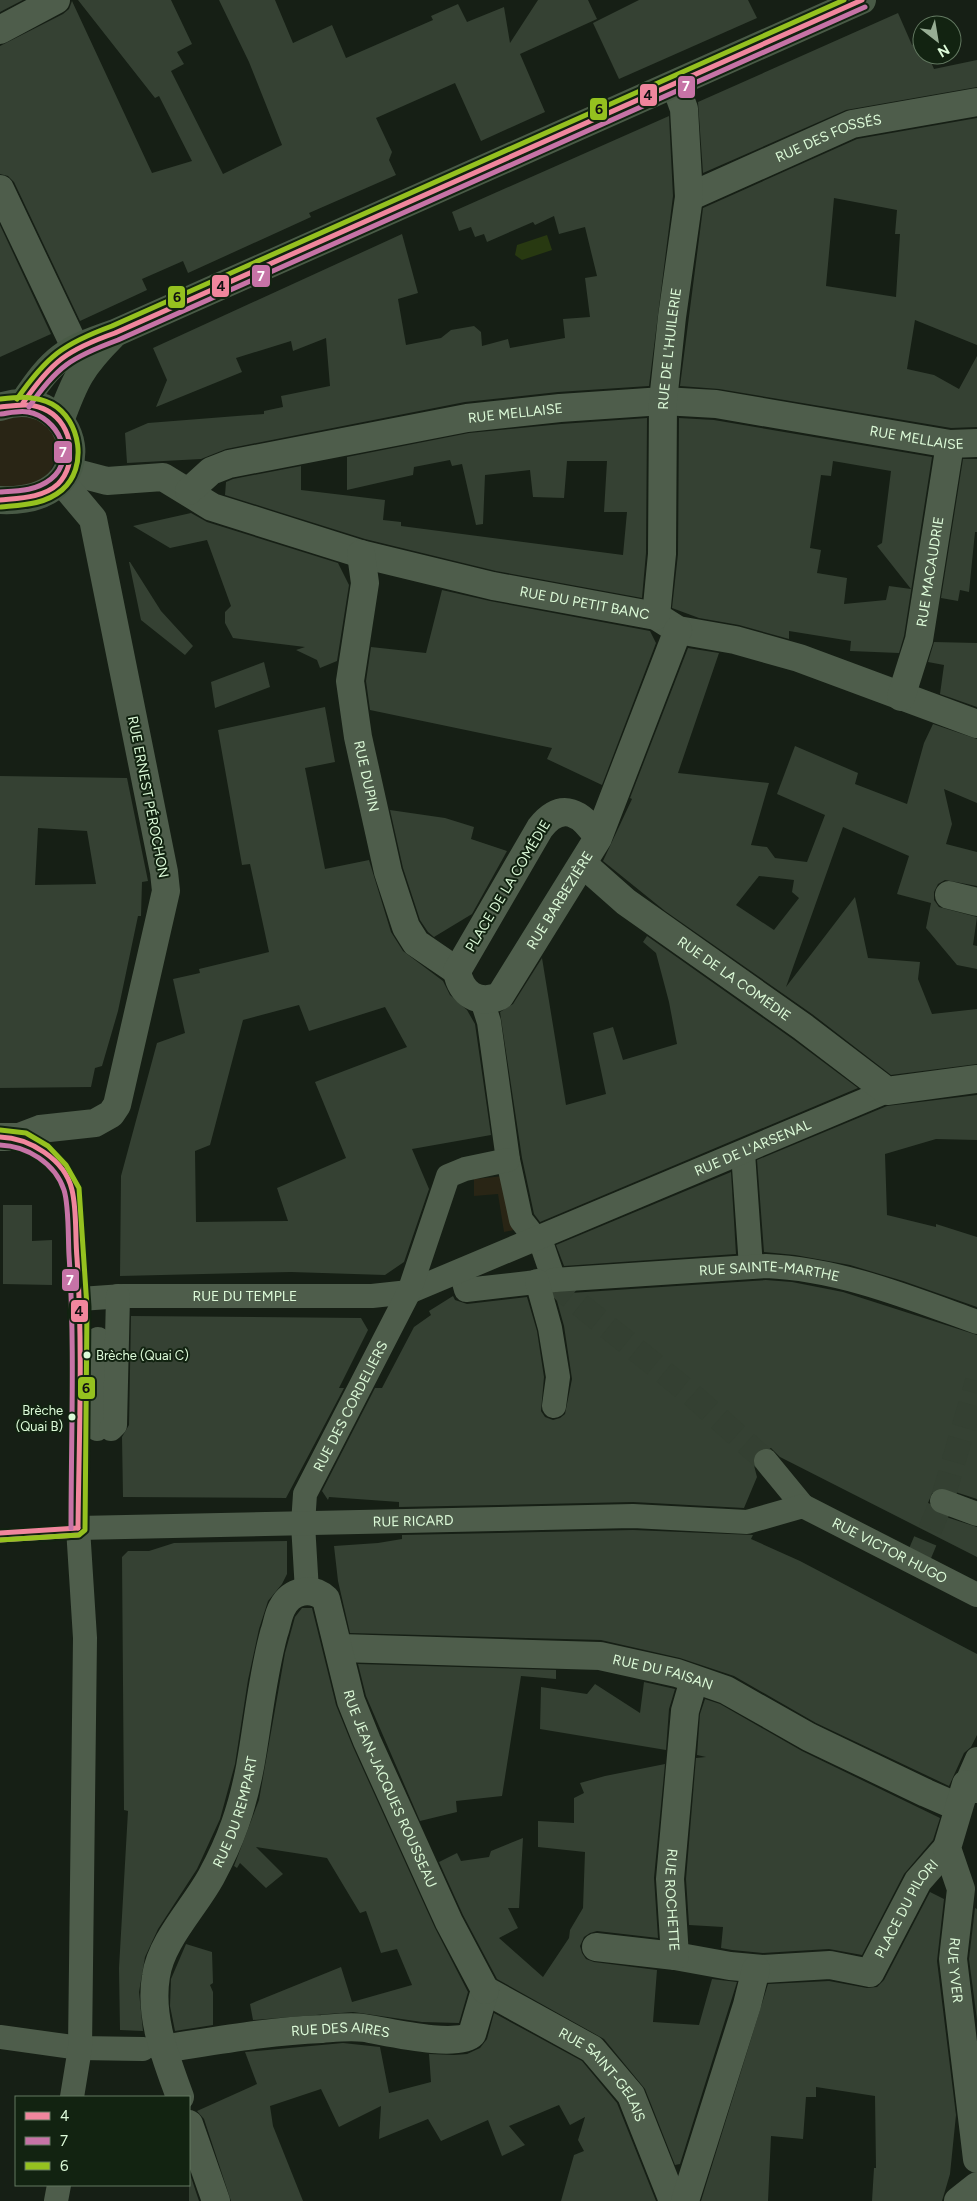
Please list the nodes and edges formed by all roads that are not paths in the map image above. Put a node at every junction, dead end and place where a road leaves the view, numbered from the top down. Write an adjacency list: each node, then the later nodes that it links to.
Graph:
1 (56, 0): 3 (street)
2 (862, 0): 4 (main road)
3 (0, 30)
4 (675, 84): 7 (street, RUE DE L'HUILERIE); 8 (main road)
5 (977, 102): 7 (street, RUE DES FOSSÉS)
6 (0, 189): 9 (street)
7 (689, 197): 10 (street, RUE DE L'HUILERIE)
8 (115, 333): 9 (main road); 12 (main road)
9 (75, 347): 11 (main road)
10 (663, 401): 14 (street, RUE MELLAISE); 16 (street, RUE MELLAISE); 19 (street, RUE DE L'HUILERIE)
11 (11, 405): 12 (main road)
12 (60, 420): 15 (main road)
13 (977, 443): 14 (street, RUE MELLAISE)
14 (950, 444): 20 (street, RUE MACAUDRIE)
15 (65, 476): 16 (street); 17 (main road); 30 (street, RUE ERNEST PÉROCHON)
16 (189, 491): 18 (street, RUE DU PETIT BANC)
17 (0, 500)
18 (361, 554): 19 (street, RUE DU PETIT BANC); 26 (street, RUE DUPIN)
19 (667, 623): 20 (street, RUE DU PETIT BANC); 22 (street, RUE BARBEZIÈRE)
20 (902, 697): 21 (street, RUE DU PETIT BANC)
21 (977, 724)
22 (598, 838): 23 (street, RUE BARBEZIÈRE); 26 (street, PLACE DE LA COMÉDIE)
23 (583, 864): 27 (street, RUE BARBEZIÈRE); 29 (street, RUE DE LA COMÉDIE)
24 (949, 895): 25 (street)
25 (977, 902)
26 (457, 971): 27 (street)
27 (482, 1000): 32 (street)
28 (977, 1079): 29 (street, RUE DE L'ARSENAL)
29 (887, 1091): 31 (street, RUE DE L'ARSENAL)
30 (9, 1137)
31 (743, 1153): 33 (street, RUE DE L'ARSENAL); 34 (street)
32 (508, 1160): 33 (street); 37 (street, RUE DES CORDELIERS)
33 (537, 1240): 35 (street, RUE DE L'ARSENAL); 36 (street)
34 (752, 1267): 36 (street, RUE SAINTE-MARTHE); 40 (street, RUE SAINTE-MARTHE)
35 (461, 1270): 36 (street, RUE SAINTE-MARTHE); 37 (street, RUE DU TEMPLE)
36 (545, 1280): 42 (street)
37 (409, 1292): 38 (street, RUE DU TEMPLE); 47 (street, RUE DES CORDELIERS)
38 (118, 1296): 39 (street, RUE DU TEMPLE); 41 (street)
39 (80, 1299)
40 (977, 1322)
41 (98, 1339)
42 (554, 1406)
43 (766, 1461): 45 (street, RUE VICTOR HUGO)
44 (942, 1501): 46 (street)
45 (803, 1506): 47 (street, RUE RICARD); 49 (street, RUE VICTOR HUGO)
46 (977, 1514)
47 (303, 1524): 48 (street); 61 (street, RUE RICARD)
48 (307, 1591): 50 (street, RUE JEAN-JACQUES ROUSSEAU); 62 (street, RUE DU REMPART)
49 (977, 1595)
50 (340, 1648): 51 (street, RUE DU FAISAN); 59 (street, RUE JEAN-JACQUES ROUSSEAU)
51 (694, 1680): 53 (street, RUE DU FAISAN); 56 (street, RUE ROCHETTE)
52 (977, 1759): 53 (street)
53 (967, 1793): 54 (street)
54 (947, 1848): 58 (street, PLACE DU PILORI); 66 (street, RUE YVER)
55 (596, 1947): 56 (street)
56 (675, 1956): 57 (street, RUE ROCHETTE)
57 (756, 1968): 58 (street, RUE ROCHETTE); 72 (street)
58 (870, 1973)
59 (485, 1990): 62 (street, RUE DES AIRES); 71 (street, RUE SAINT-GELAIS)
60 (0, 2037): 61 (street)
61 (80, 2048): 62 (street); 63 (street)
62 (152, 2049): 64 (street, RUE DU REMPART)
63 (72, 2096)
64 (179, 2096)
65 (190, 2127): 70 (street)
66 (977, 2159)
67 (59, 2186): 69 (street)
68 (977, 2186): 73 (street)
69 (56, 2201)
70 (216, 2201)
71 (673, 2201)
72 (685, 2201)
73 (958, 2201)

